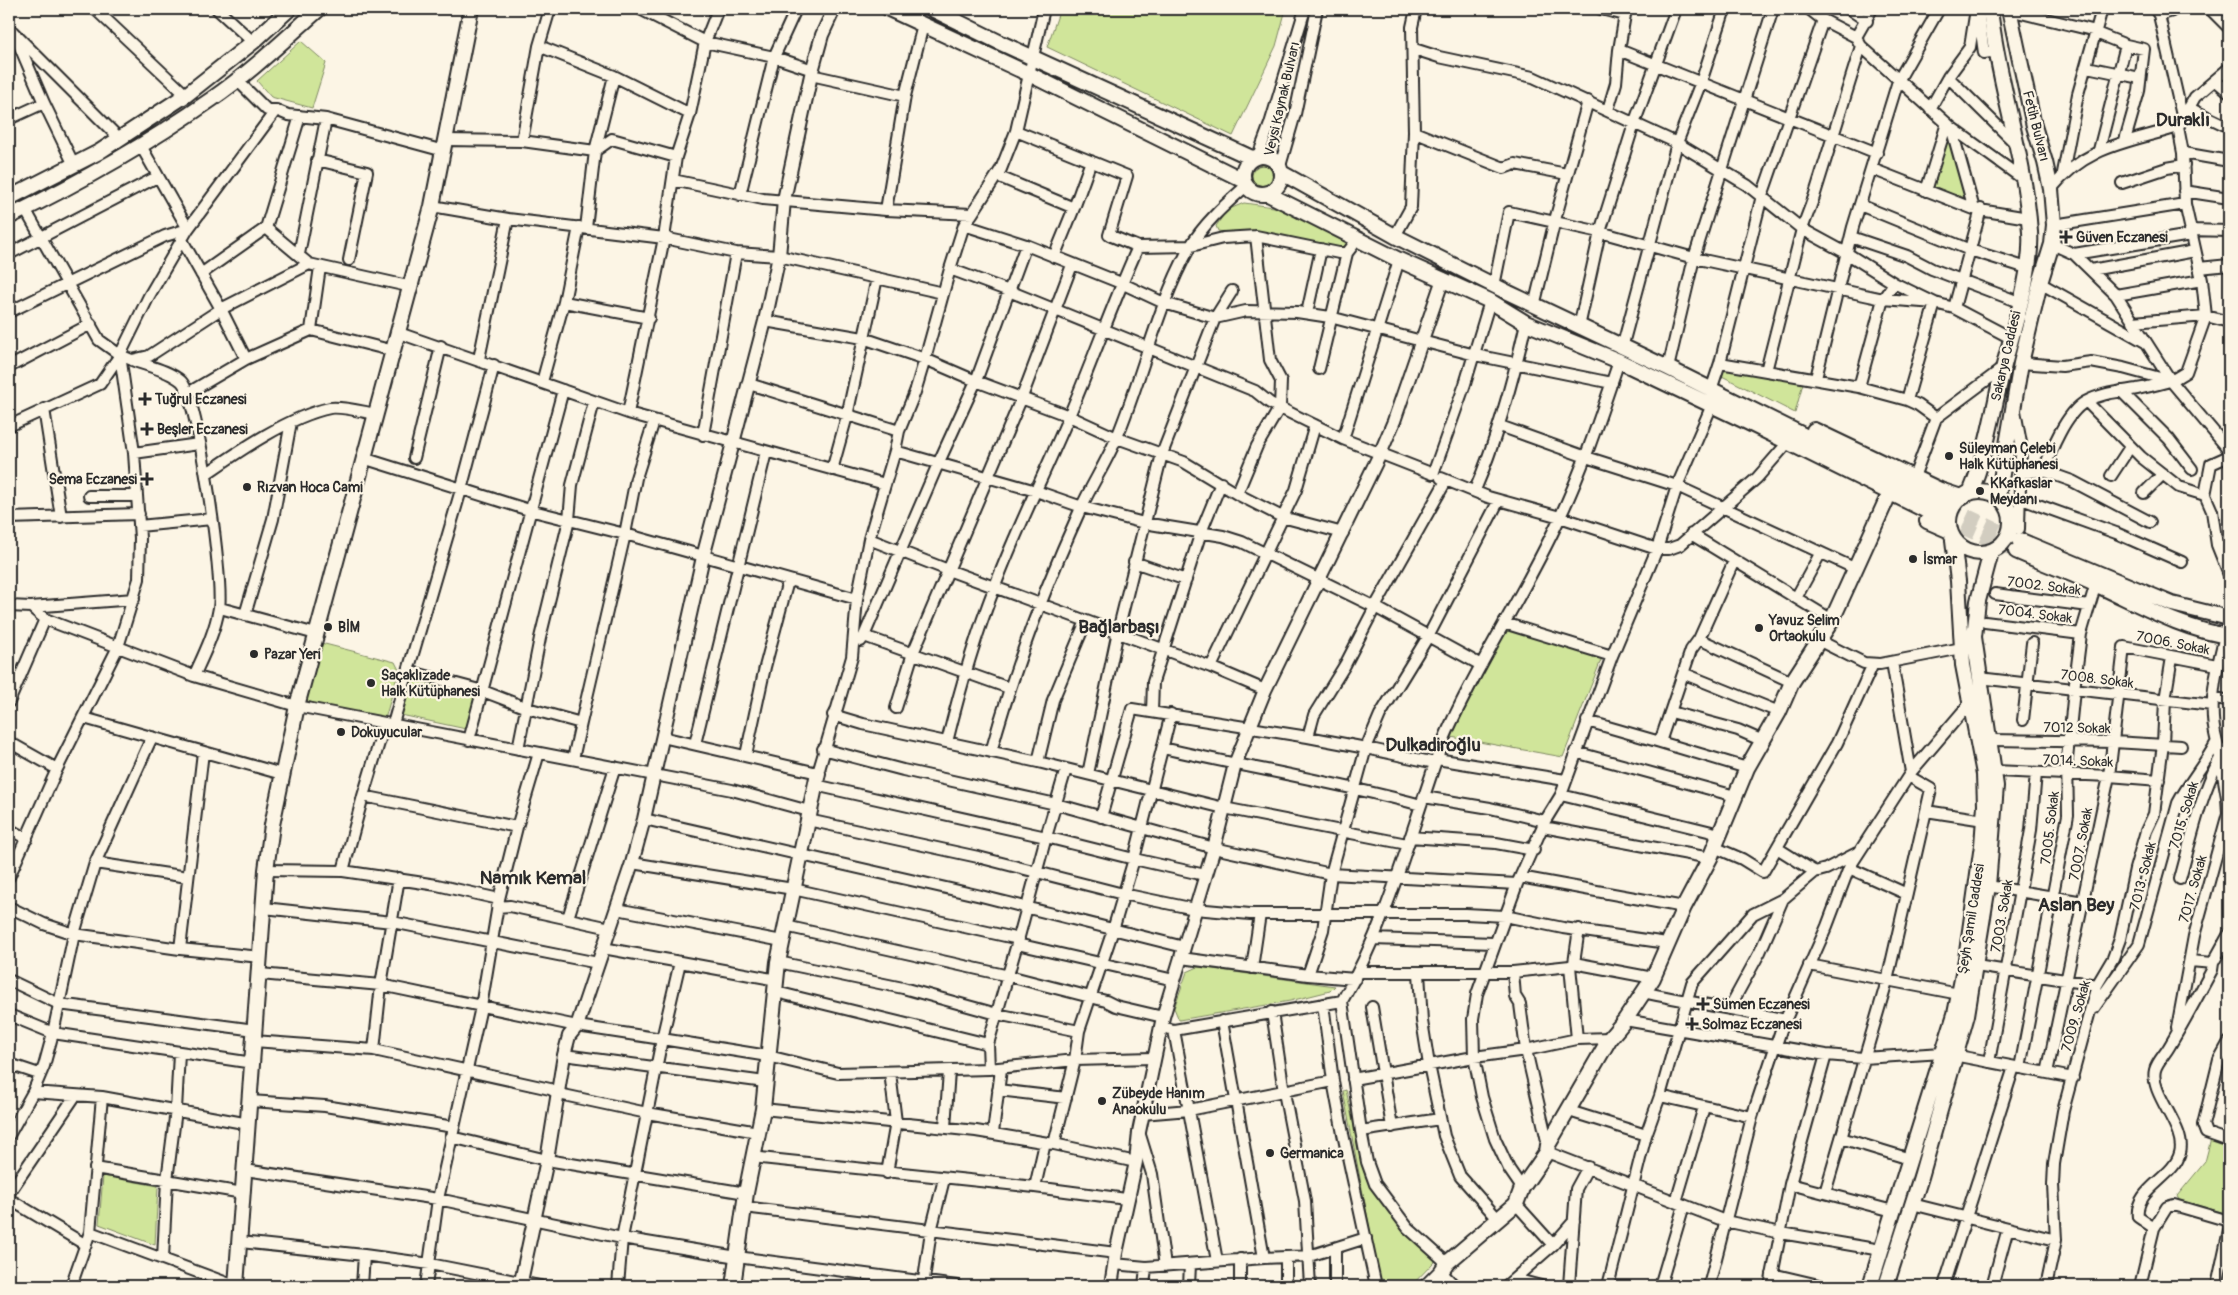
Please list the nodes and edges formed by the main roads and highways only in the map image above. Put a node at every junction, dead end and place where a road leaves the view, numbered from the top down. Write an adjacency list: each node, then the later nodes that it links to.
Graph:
1 (314, 9): 9 (main road)
2 (319, 9): 9 (main road)
3 (471, 9): 34 (main road)
4 (889, 9): 14 (main road)
5 (935, 9): 10 (main road)
6 (1990, 9): 13 (main road, Fetih Bulvarı)
7 (288, 10): 16 (main road)
8 (2009, 10): 11 (main road, Fetih Bulvarı)
9 (279, 45): 17 (main road)
10 (1255, 157): 12 (main road); 14 (main road)
11 (2045, 162): 13 (main road); 20 (main road, Fetih Bulvarı)
12 (1281, 169): 15 (main road); 21 (main road)
13 (2022, 173): 18 (main road, Fetih Bulvarı)
14 (1245, 183): 15 (main road)
15 (1268, 194): 21 (main road)
16 (9, 198)
17 (9, 217)
18 (2028, 218): 19 (main road, Sakarya Caddesi)
19 (2030, 233): 20 (main road); 23 (main road, Sakarya Caddesi)
20 (2053, 233): 24 (main road, Sakarya Caddesi)
21 (1620, 355): 22 (main road); 22 (main road)
22 (1747, 414): 22 (main road); 23 (main road); 25 (main road)
23 (1966, 495): 24 (main road); 26 (main road)
24 (1998, 497): 27 (main road)
25 (1886, 501): 26 (main road); 36 (main road)
26 (1951, 536): 28 (main road); 33 (main road, Şeyh Şamil Caddesi)
27 (2016, 536): 28 (main road); 29 (main road); 29 (main road)
28 (1993, 550): 29 (main road); 33 (main road)
29 (2127, 593): 30 (main road); 31 (main road)
30 (2229, 618)
31 (2227, 636)
32 (816, 779): 35 (main road)
33 (1949, 1055): 37 (main road, Şeyh Şamil Caddesi); 38 (main road)
34 (236, 1286)
35 (733, 1286)
36 (1427, 1286)
37 (1870, 1286)
38 (1886, 1286)

